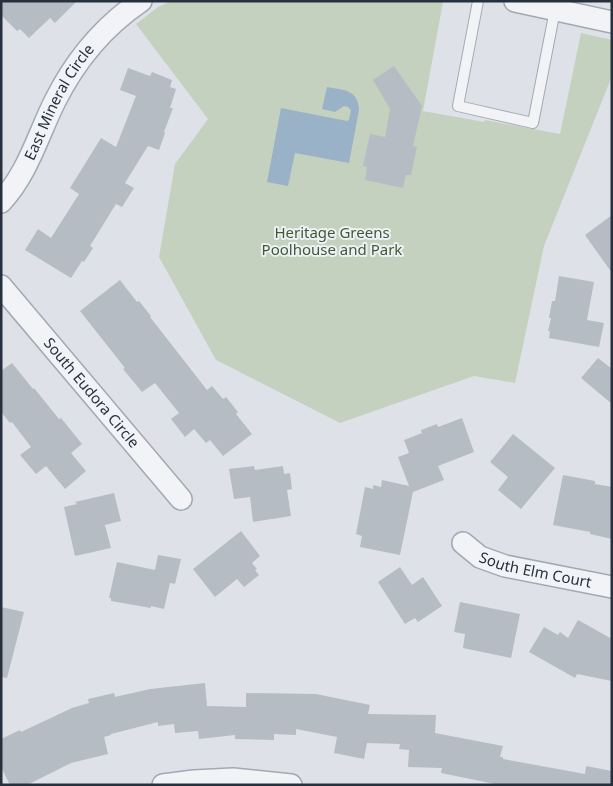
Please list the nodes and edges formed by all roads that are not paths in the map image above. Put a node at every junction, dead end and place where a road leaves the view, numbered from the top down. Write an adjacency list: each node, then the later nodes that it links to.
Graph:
1 (478, 1): 4 (lane)
2 (515, 1): 4 (street)
3 (130, 4): 6 (street, East Mineral Circle)
4 (555, 10): 5 (street)
5 (612, 22)
6 (1, 202)
7 (1, 286): 8 (street, South Eudora Circle)
8 (181, 499)
9 (463, 542): 10 (street, South Elm Court)
10 (612, 587)
11 (164, 785): 12 (street)
12 (291, 785)

